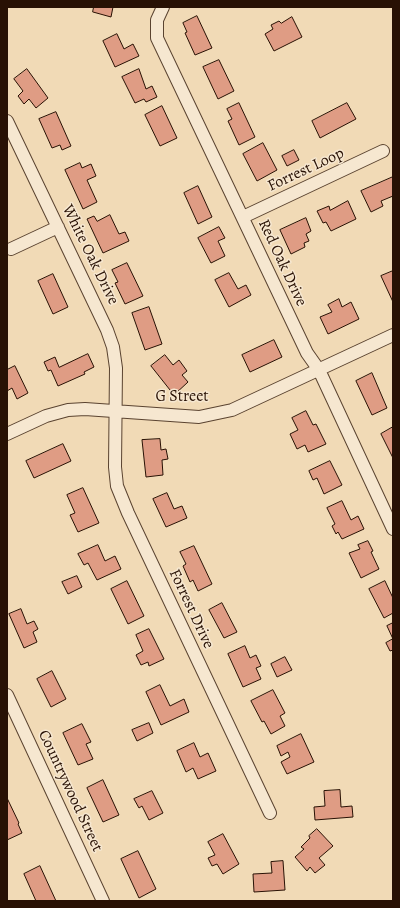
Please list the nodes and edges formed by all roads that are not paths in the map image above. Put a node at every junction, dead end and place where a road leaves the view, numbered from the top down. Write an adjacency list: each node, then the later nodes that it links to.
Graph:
1 (163, 7): 4 (street, Red Oak Drive)
2 (7, 121): 5 (street, White Oak Drive)
3 (383, 152): 4 (street, Forrest Loop)
4 (243, 217): 8 (street, Red Oak Drive)
5 (58, 227): 6 (street); 9 (street, White Oak Drive)
6 (11, 249)
7 (393, 335): 8 (street, G Street)
8 (319, 370): 9 (street, G Street); 11 (street, Red Oak Drive)
9 (116, 411): 10 (street, G Street); 13 (street, Forrest Drive)
10 (7, 434)
11 (393, 529)
12 (7, 695): 14 (street, Countrywood Street)
13 (270, 813)
14 (103, 901)

